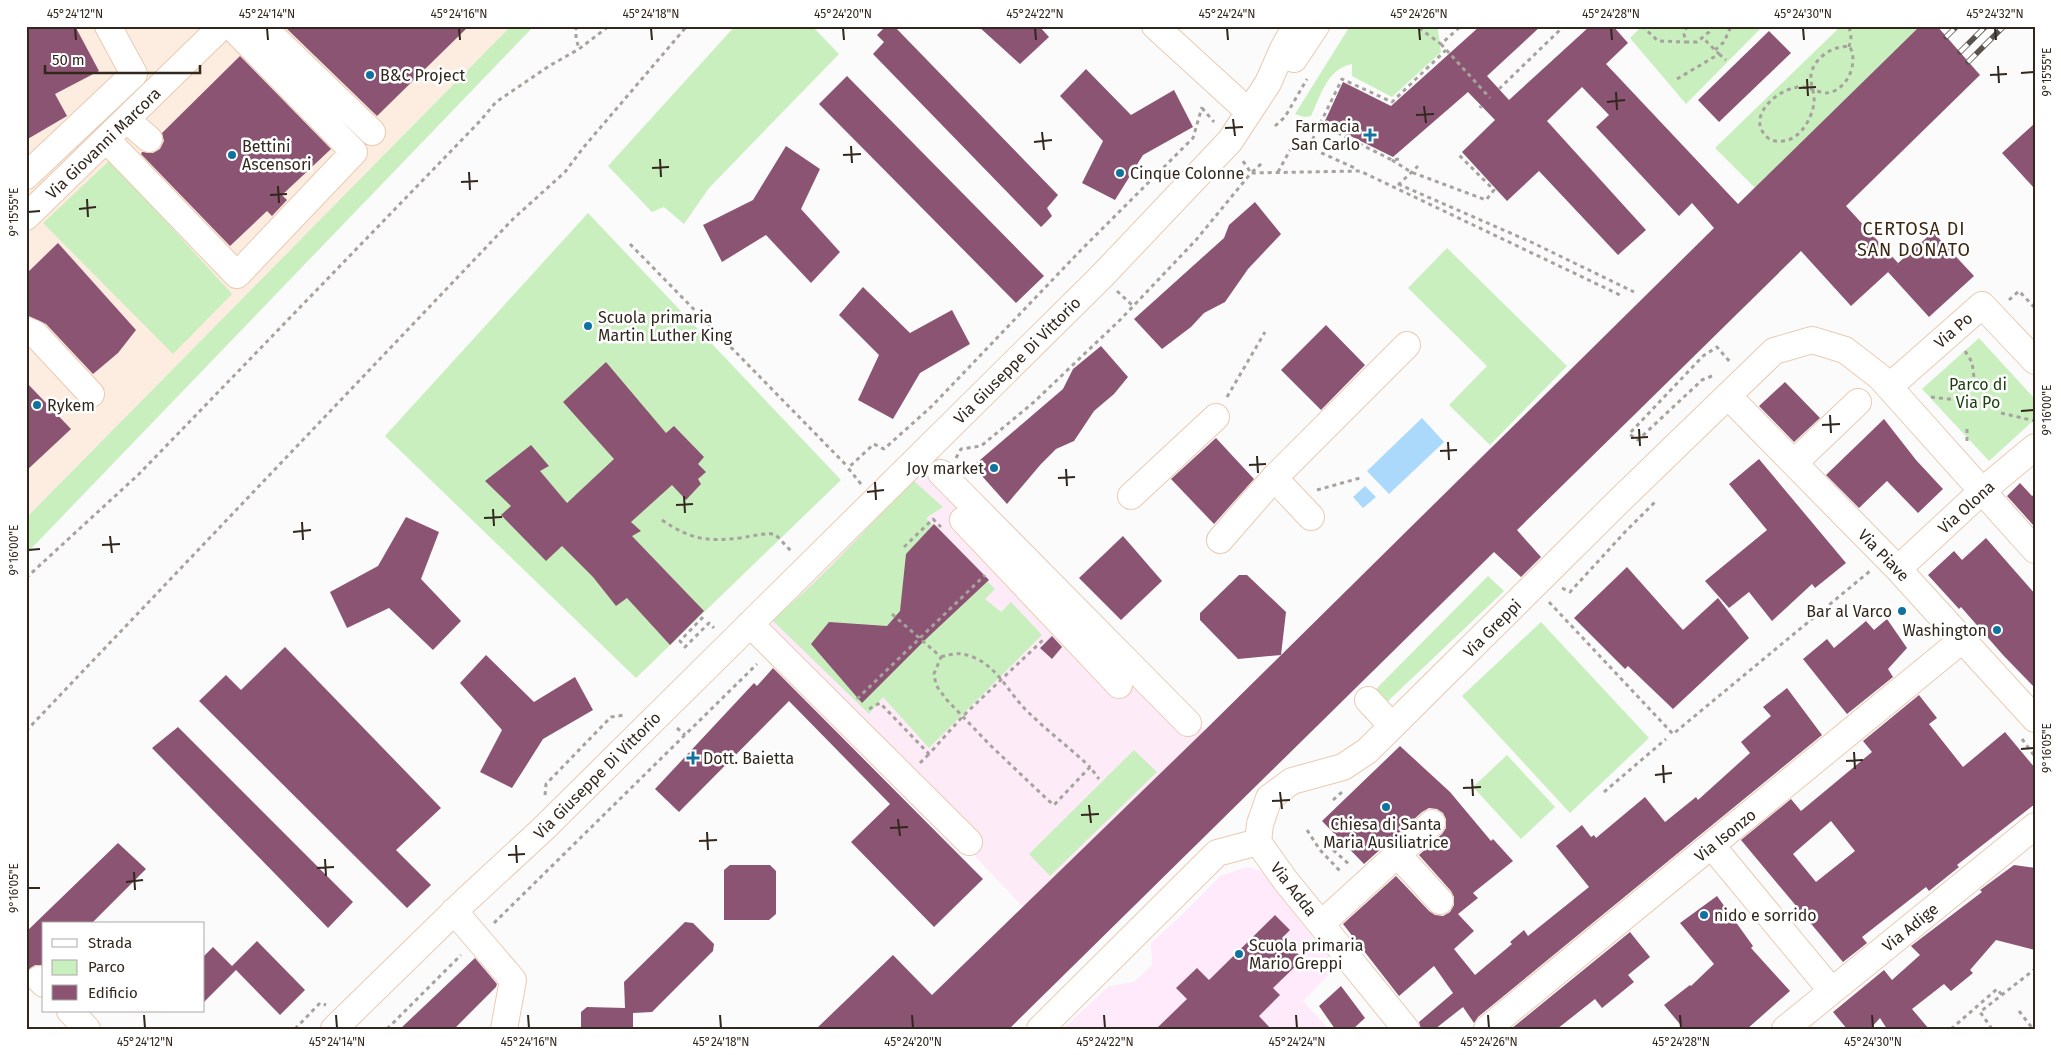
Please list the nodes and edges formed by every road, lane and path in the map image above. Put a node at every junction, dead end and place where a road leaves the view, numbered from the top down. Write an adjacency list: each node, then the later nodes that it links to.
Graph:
1 (108, 26): 48 (street)
2 (222, 26): 35 (street, Via Giovanni Marcora)
3 (232, 26): 39 (street)
4 (265, 26): 37 (street)
5 (576, 26): 23 (path)
6 (609, 26): 23 (path)
7 (1155, 26): 34 (street)
8 (1296, 26): 29 (street, Via Giuseppe Di Vittorio)
9 (1316, 26): 29 (street, Via Giuseppe Di Vittorio)
10 (1461, 26): 21 (path)
11 (1564, 26): 30 (path)
12 (1642, 26): 20 (path)
13 (1687, 26): 20 (path)
14 (1711, 26): 19 (path)
15 (1731, 26): 25 (path)
16 (1849, 26): 22 (path)
17 (686, 27): 110 (path)
18 (1419, 28): 21 (path)
19 (1703, 38): 20 (path); 25 (path)
20 (1686, 42)
21 (1441, 44): 24 (path)
22 (1849, 47): 31 (path); 31 (path)
23 (579, 50): 90 (path)
24 (1446, 50): 32 (path); 36 (path)
25 (1715, 50): 26 (path)
26 (1719, 54): 27 (path); 28 (path)
27 (1726, 60)
28 (1677, 79)
29 (1268, 83): 34 (street, Via Giuseppe Di Vittorio)
30 (1499, 89)
31 (1814, 90): 31 (path)
32 (1490, 98)
33 (1202, 107): 70 (path)
34 (1249, 112): 69 (street, Via Giuseppe Di Vittorio)
35 (127, 120): 38 (street); 39 (street, Via Giovanni Marcora)
36 (1320, 124): 40 (path); 43 (path)
37 (372, 132)
38 (149, 139)
39 (106, 140): 50 (street, Via Giovanni Marcora)
40 (1310, 147): 45 (path); 46 (path)
41 (1458, 154): 47 (path)
42 (1400, 159): 43 (path)
43 (1392, 160): 47 (path)
44 (1418, 166): 47 (path)
45 (1360, 171): 46 (path); 49 (path)
46 (1278, 172): 71 (path)
47 (1411, 172): 49 (path)
48 (26, 176)
49 (1397, 186): 52 (path); 53 (path)
50 (26, 217)
51 (630, 244): 70 (path)
52 (1634, 292)
53 (1620, 295)
54 (26, 330): 60 (street)
55 (1265, 332): 65 (path)
56 (1407, 345): 72 (street)
57 (2035, 362): 59 (street, Via Po)
58 (1735, 381): 58 (path); 59 (street); 68 (street, Via Piave); 109 (street, Via Greppi)
59 (1888, 387): 75 (street)
60 (91, 394)
61 (1924, 396): 62 (path)
62 (1957, 400)
63 (1858, 402): 68 (street)
64 (2001, 413): 66 (path)
65 (1216, 417): 76 (street)
66 (2035, 421)
67 (2035, 447): 75 (street, Via Olona)
68 (1794, 463): 87 (street, Via Piave)
69 (911, 465): 95 (street, Via Giuseppe Di Vittorio); 102 (street)
70 (848, 468): 74 (path)
71 (941, 473): 108 (street)
72 (1274, 478): 77 (street); 83 (street)
73 (1360, 478): 77 (path)
74 (863, 486)
75 (1982, 491): 85 (street); 87 (street, Via Olona)
76 (1131, 496)
77 (1292, 497): 79 (street)
78 (1656, 500): 81 (path)
79 (1311, 517)
80 (662, 520): 86 (path)
81 (1625, 532)
82 (947, 533): 84 (path)
83 (1220, 540)
84 (904, 547)
85 (2035, 550)
86 (795, 557)
87 (1898, 568): 98 (street, Via Piave)
88 (1870, 570): 91 (path)
89 (987, 573): 97 (path)
90 (26, 578)
91 (1543, 596)
92 (892, 614): 97 (path)
93 (703, 617): 94 (path)
94 (722, 622)
95 (750, 624): 99 (street); 126 (street, Via Giuseppe Di Vittorio)
96 (1049, 634): 101 (path)
97 (920, 638): 100 (path); 104 (path)
98 (1962, 640): 107 (street, Via Piave); 121 (street, Via Isonzo)
99 (774, 648): 119 (street); 128 (path)
100 (941, 657): 101 (path); 106 (path)
101 (1002, 681): 106 (path); 112 (path)
102 (1119, 685)
103 (1368, 700): 109 (street)
104 (852, 705)
105 (860, 707): 106 (path)
106 (963, 716): 112 (path)
107 (2035, 719)
108 (1188, 723)
109 (1392, 726): 120 (street, Via Greppi)
110 (26, 731)
111 (1666, 739): 114 (path)
112 (1090, 767): 113 (path)
113 (1098, 779)
114 (1604, 792)
115 (1432, 823): 122 (street)
116 (2035, 826): 130 (street, Via Adige)
117 (1307, 830): 124 (path)
118 (1335, 838): 123 (path)
119 (968, 842)
120 (1258, 842): 127 (street, Via Adda); 138 (street)
121 (1712, 846): 130 (street); 140 (street, Via Isonzo)
122 (1398, 855): 125 (street); 127 (street)
123 (1353, 868)
124 (1348, 878)
125 (1440, 902)
126 (454, 911): 128 (street); 135 (street, Via Giuseppe Di Vittorio)
127 (1321, 924): 139 (street, Via Adda)
128 (479, 938): 136 (path); 137 (street)
129 (2035, 970): 131 (path)
130 (1831, 990): 141 (street, Via Adige)
131 (2002, 995): 142 (path); 143 (path)
132 (2019, 1011): 144 (path)
133 (71, 1012): 134 (street)
134 (87, 1029)
135 (334, 1029)
136 (387, 1029)
137 (504, 1029)
138 (1040, 1029)
139 (1406, 1029)
140 (1488, 1029)
141 (1785, 1029)
142 (1951, 1029)
143 (1992, 1029)
144 (2033, 1029)

